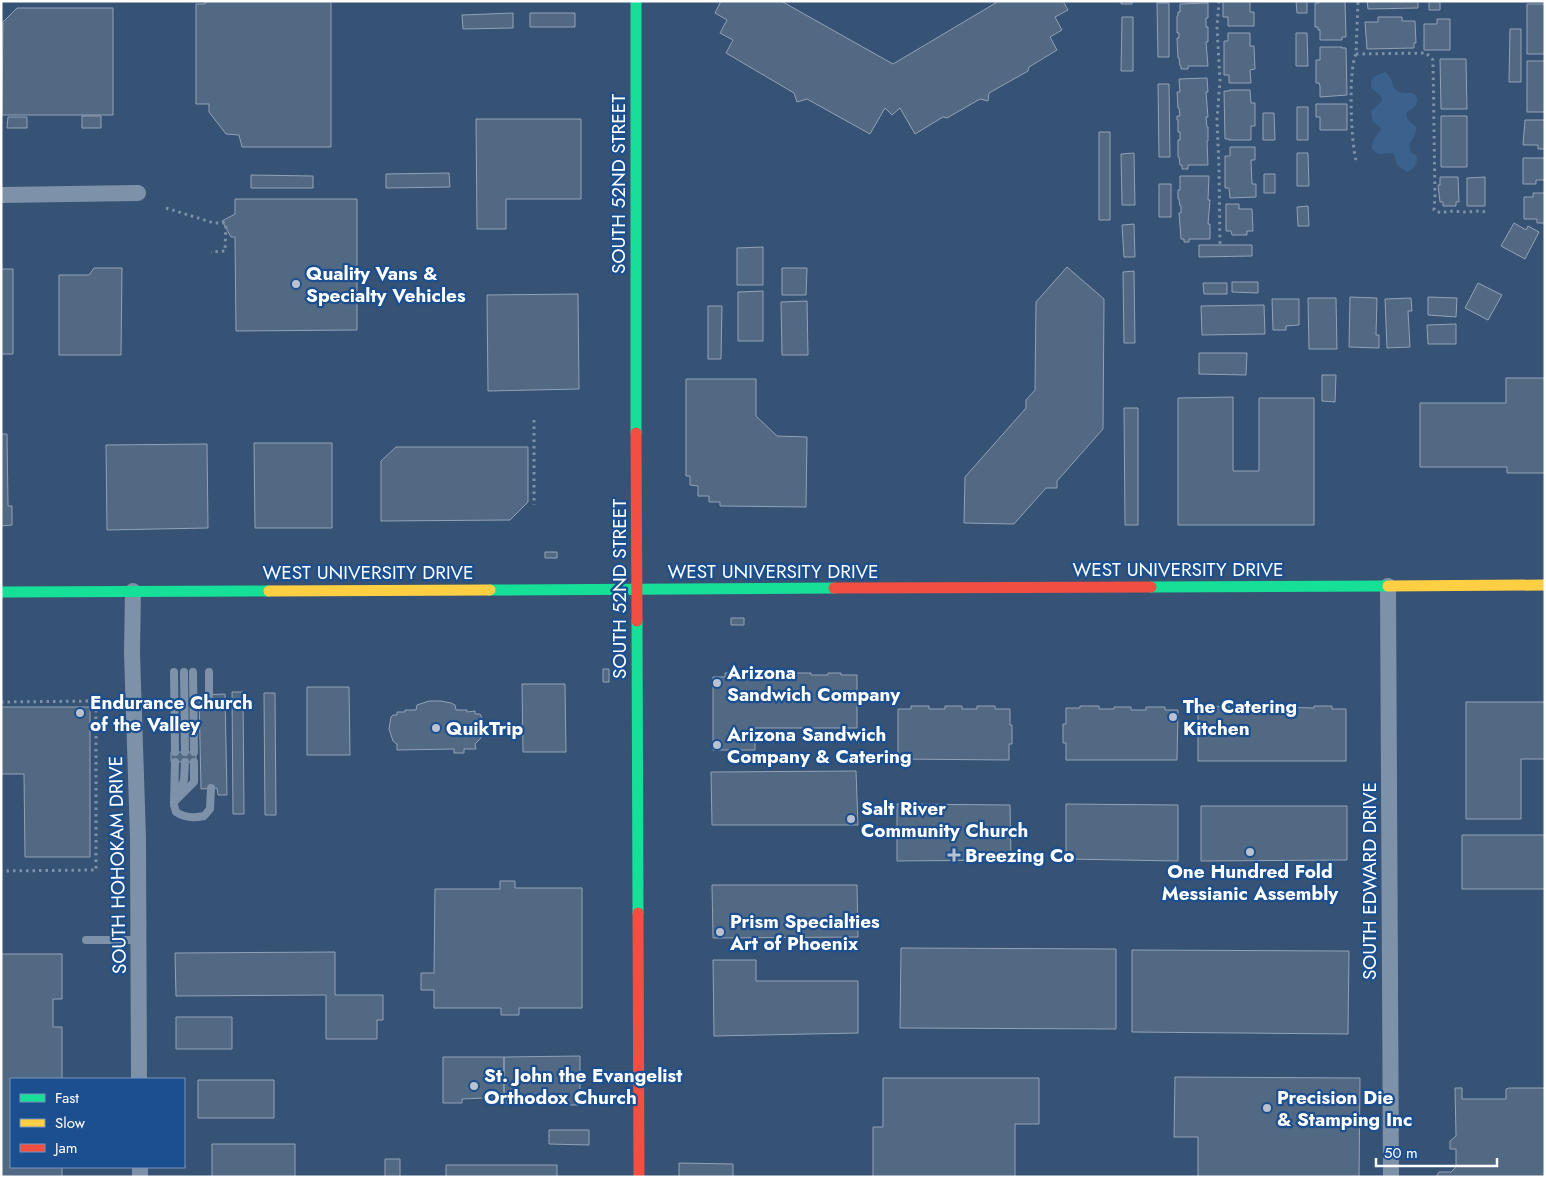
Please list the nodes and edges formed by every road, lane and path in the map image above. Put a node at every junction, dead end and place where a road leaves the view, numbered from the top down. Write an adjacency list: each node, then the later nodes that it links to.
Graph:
1 (636, 1): 16 (main road, SOUTH 52ND STREET)
2 (1219, 1): 10 (path)
3 (1358, 1): 4 (path)
4 (1356, 54): 5 (path); 9 (path)
5 (1356, 160)
6 (138, 194): 7 (street)
7 (1, 195)
8 (166, 208): 11 (path)
9 (1487, 212)
10 (1220, 244)
11 (211, 252)
12 (534, 420): 13 (path)
13 (534, 505)
14 (1545, 585): 15 (main road, WEST UNIVERSITY DRIVE)
15 (1388, 586): 16 (main road, WEST UNIVERSITY DRIVE); 35 (street, SOUTH EDWARD DRIVE)
16 (636, 589): 17 (main road, WEST UNIVERSITY DRIVE); 34 (main road, SOUTH 52ND STREET)
17 (133, 591): 18 (main road, WEST UNIVERSITY DRIVE); 32 (street, SOUTH HOHOKAM DRIVE)
18 (1, 592)
19 (174, 672): 25 (lane)
20 (184, 672): 21 (lane)
21 (193, 672)
22 (209, 672): 23 (lane)
23 (209, 695)
24 (1, 702): 30 (path)
25 (175, 752)
26 (175, 762): 29 (lane)
27 (189, 762): 29 (lane)
28 (211, 788): 29 (lane)
29 (174, 802)
30 (1, 871)
31 (86, 940): 32 (lane)
32 (138, 940): 33 (street, SOUTH HOHOKAM DRIVE)
33 (139, 1078)
34 (640, 1177)
35 (1391, 1177)

